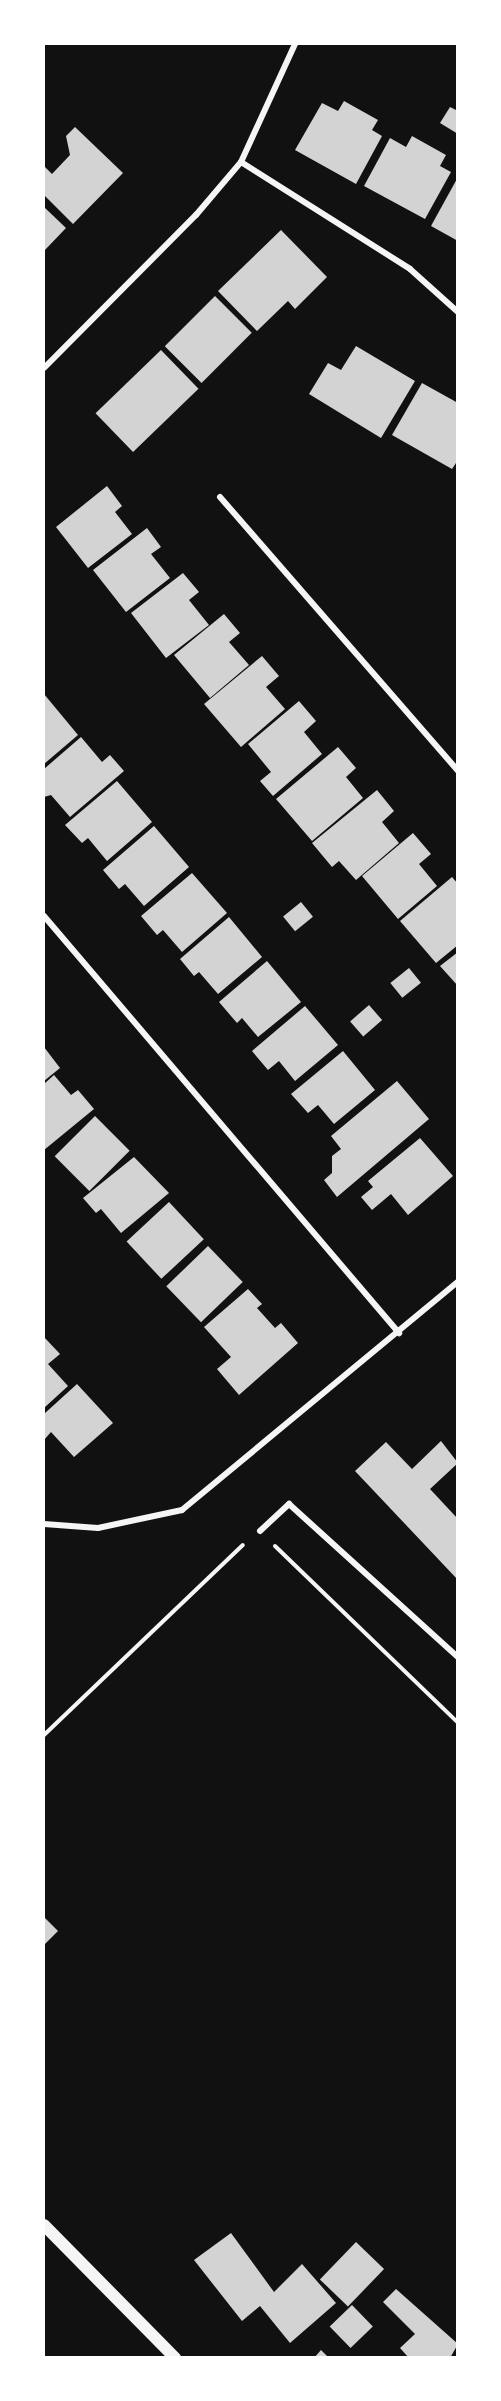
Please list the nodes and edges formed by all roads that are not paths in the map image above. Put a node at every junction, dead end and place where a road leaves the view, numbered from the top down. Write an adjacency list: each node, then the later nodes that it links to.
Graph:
1 (295, 44): 2 (street)
2 (241, 162): 3 (street); 4 (street)
3 (458, 312)
4 (44, 369)
5 (220, 497): 6 (street)
6 (458, 771)
7 (44, 916): 9 (street)
8 (458, 1282): 9 (street)
9 (399, 1333): 10 (street)
10 (44, 1524)
11 (260, 1531): 12 (street)
12 (458, 1658)
13 (44, 2225): 14 (main road)
14 (175, 2358)

